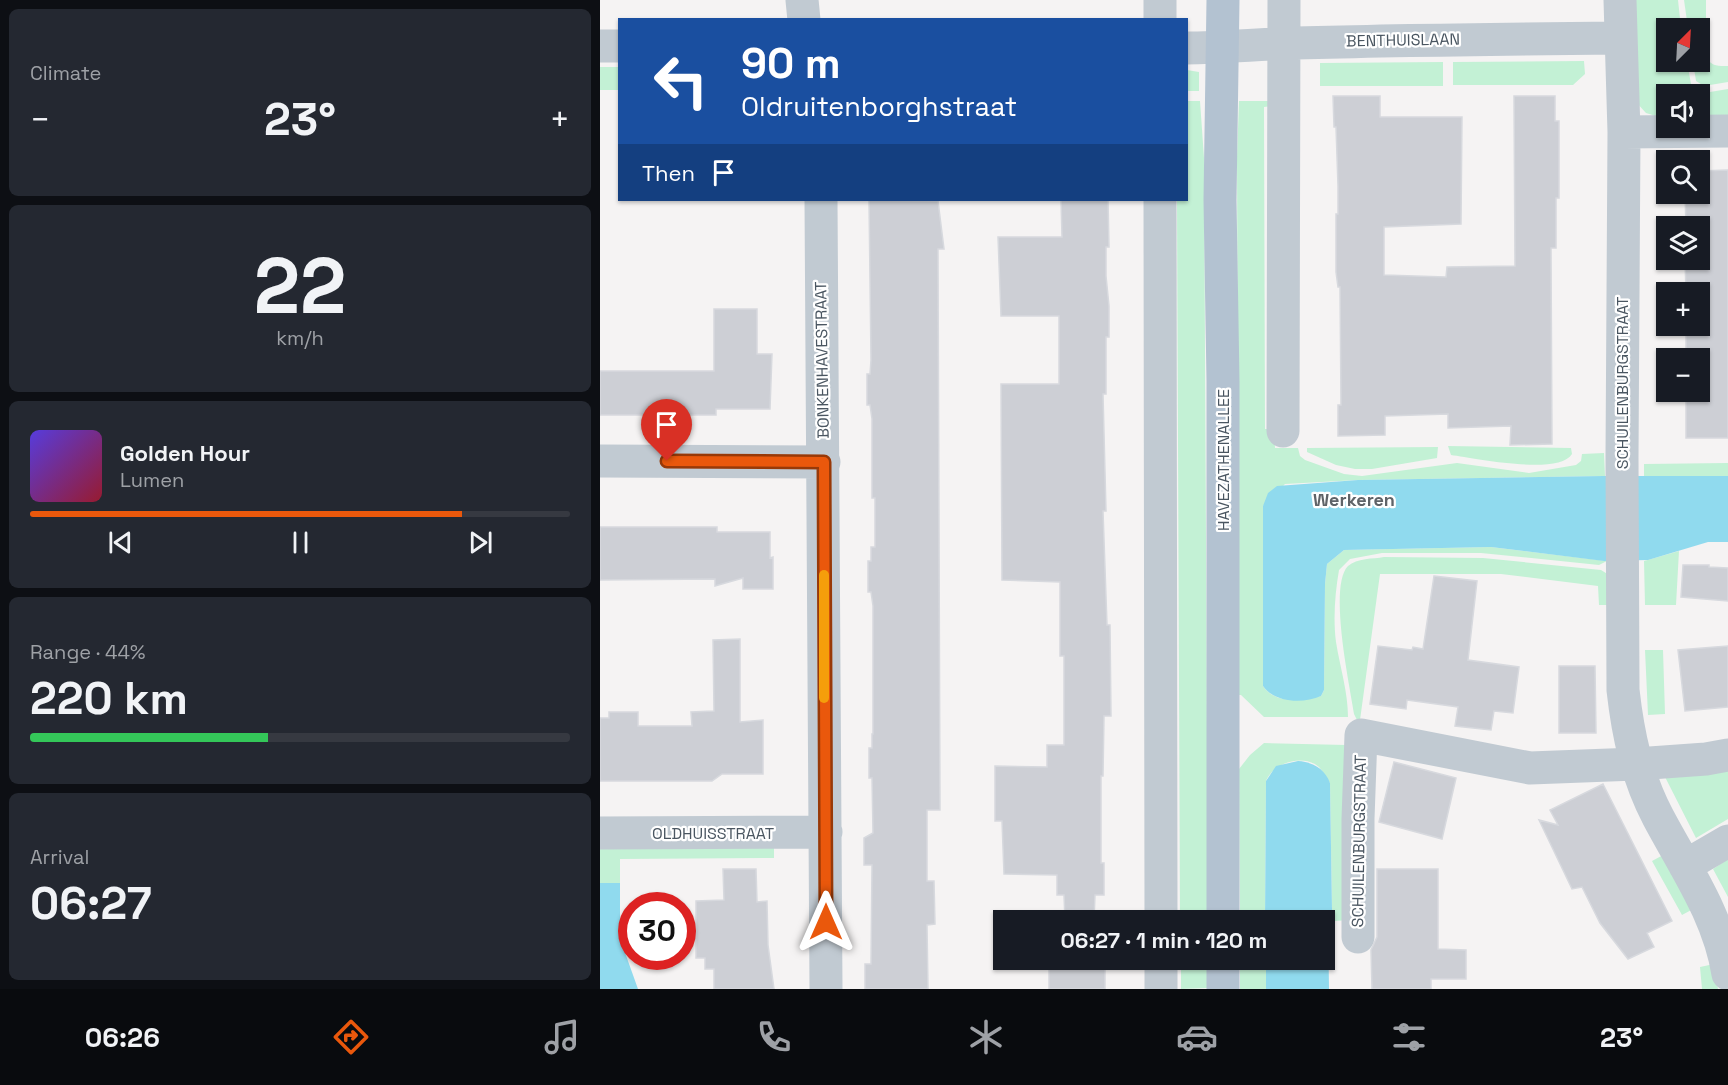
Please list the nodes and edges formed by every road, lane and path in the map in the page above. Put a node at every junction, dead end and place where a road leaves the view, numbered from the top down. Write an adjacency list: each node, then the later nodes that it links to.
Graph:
1 (802, 0): 6 (street)
2 (1160, 0): 7 (street)
3 (1223, 0): 13 (main road, HAVEZATHENALLEE)
4 (1284, 0): 9 (street)
5 (1620, 0): 8 (street, SCHUILENBURGSTRAAT)
6 (804, 18)
7 (1160, 18)
8 (1620, 38): 9 (street, BENTHUISLAAN); 15 (street, SCHUILENBURGSTRAAT)
9 (1284, 43): 13 (street, BENTHUISLAAN); 18 (street)
10 (600, 46): 11 (street)
11 (618, 46)
12 (1188, 48): 13 (street, BENTHUISLAAN)
13 (1224, 48): 28 (main road, HAVEZATHENALLEE)
14 (1728, 131): 15 (street)
15 (1624, 132): 22 (street, SCHUILENBURGSTRAAT)
16 (821, 201): 20 (street, BONKENHAVESTRAAT)
17 (1160, 201): 27 (street)
18 (1283, 431)
19 (600, 461): 20 (street)
20 (824, 462): 23 (street, BONKENHAVESTRAAT)
21 (1728, 755): 22 (street)
22 (1636, 764): 26 (street, SCHUILENBURGSTRAAT); 29 (street, SCHUILENBURGSTRAAT)
23 (826, 832): 24 (street, OLDHUISSTRAAT); 33 (street, BONKENHAVESTRAAT)
24 (600, 833)
25 (1728, 840): 26 (street)
26 (1685, 866): 32 (street, SCHUILENBURGSTRAAT)
27 (1161, 910)
28 (1223, 910)
29 (1358, 937)
30 (1161, 970): 34 (street)
31 (1223, 970): 35 (main road)
32 (1728, 974)
33 (826, 989)
34 (1161, 989)
35 (1223, 989)

